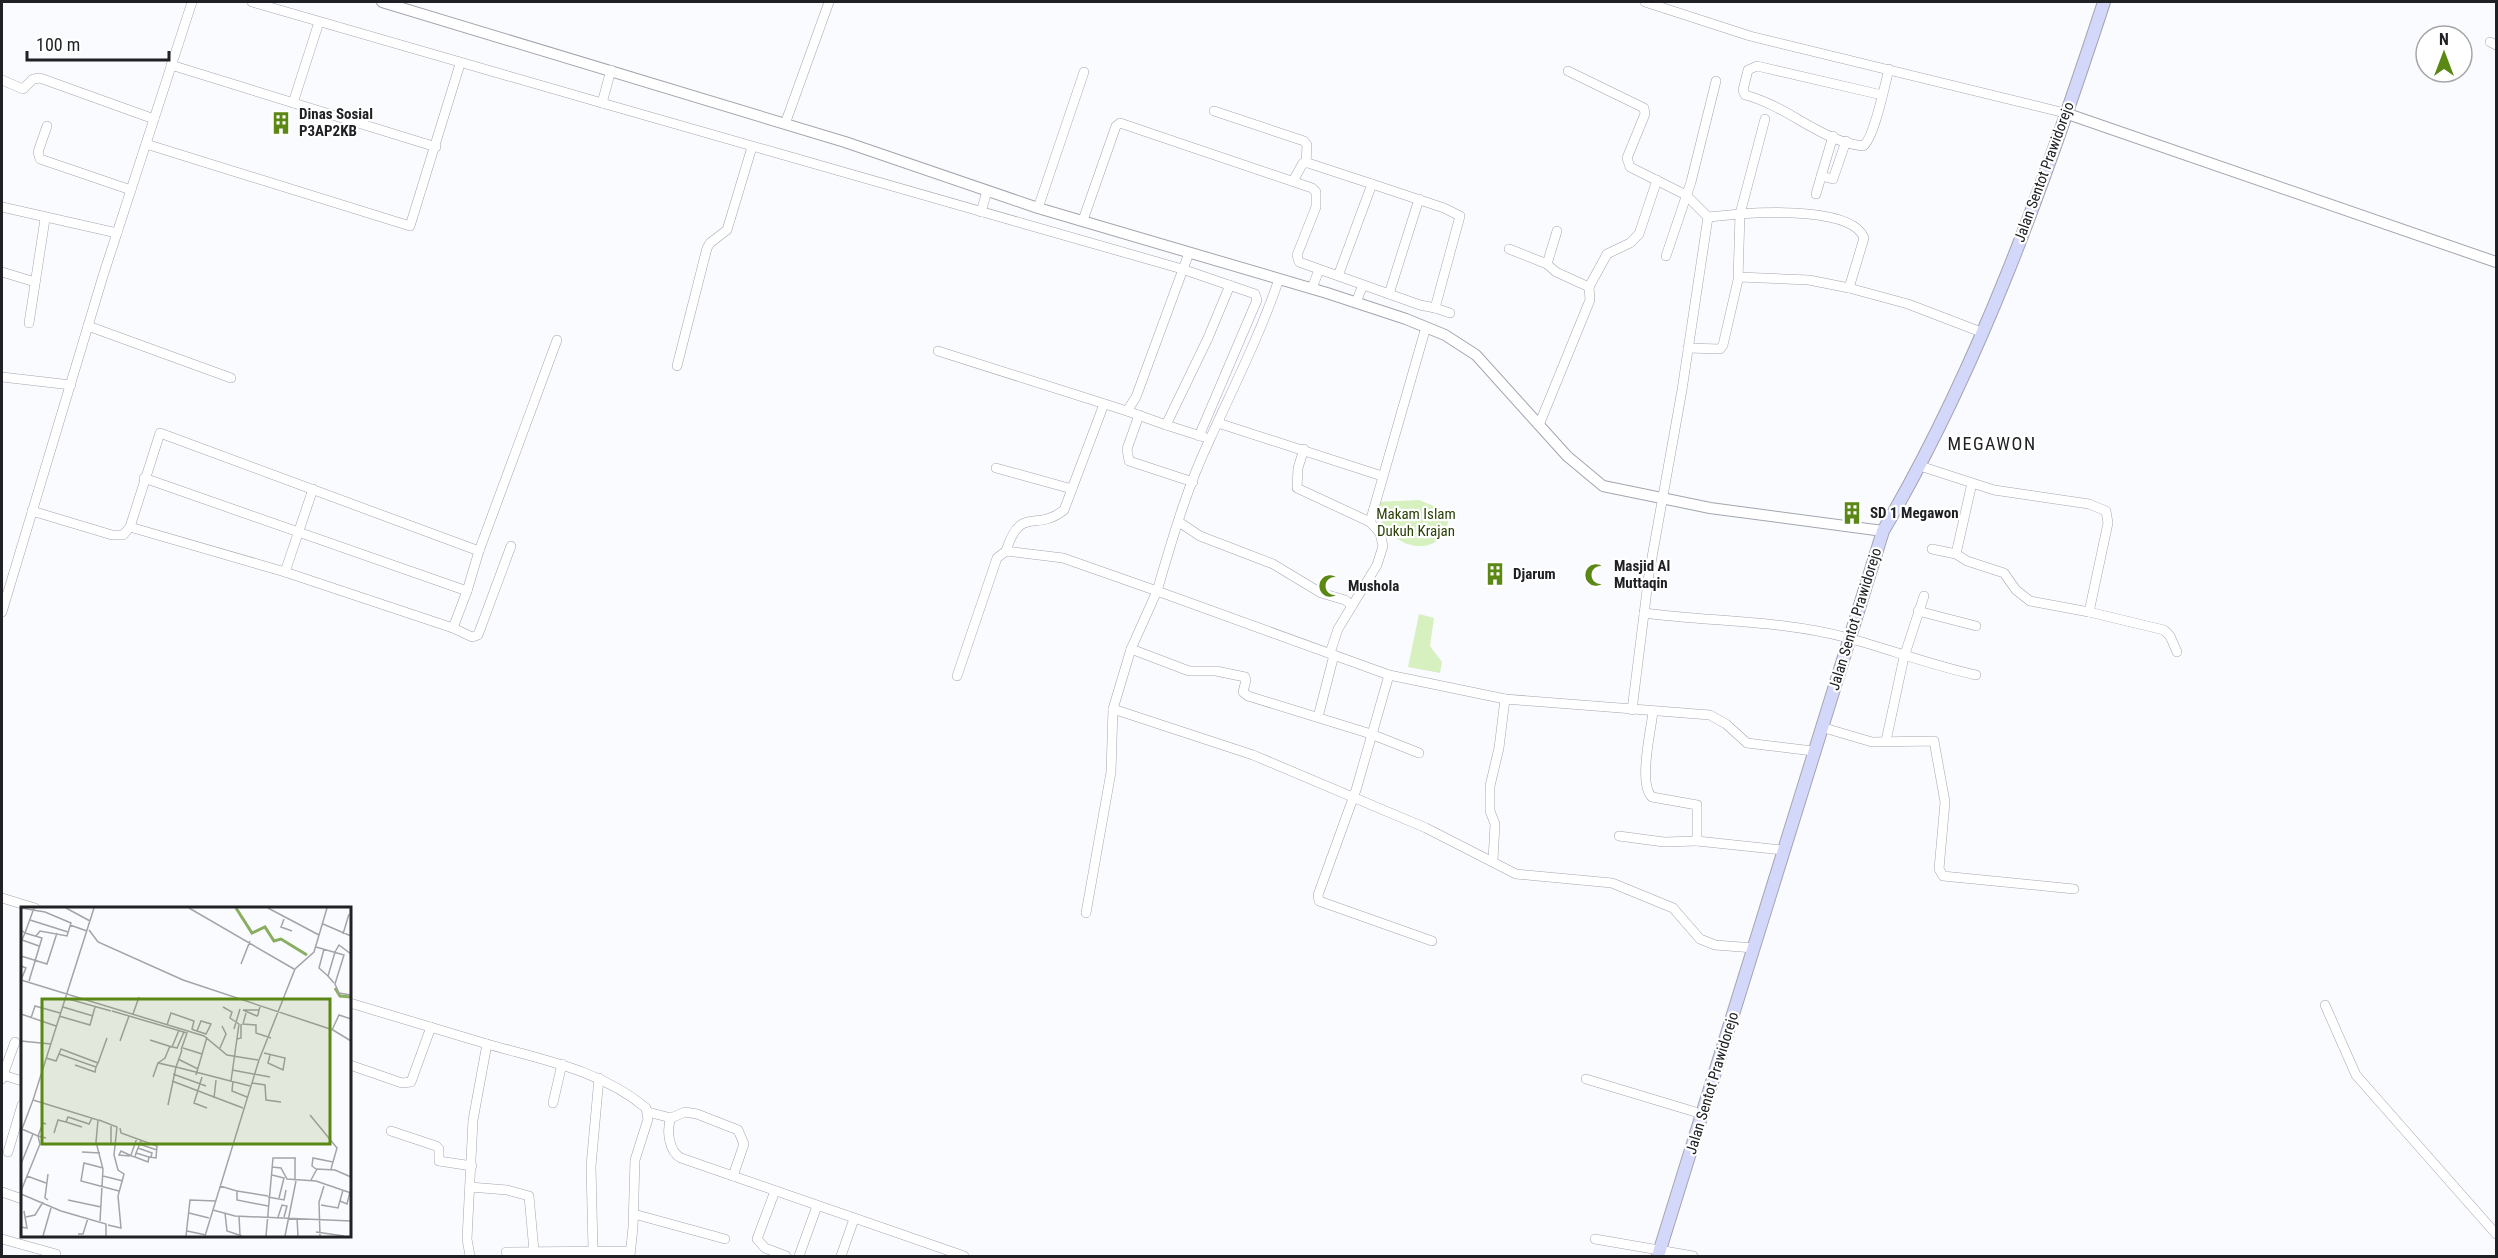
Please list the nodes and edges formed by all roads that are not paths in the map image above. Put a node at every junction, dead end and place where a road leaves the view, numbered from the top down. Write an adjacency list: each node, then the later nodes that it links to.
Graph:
1 (192, 2): 9 (street)
2 (252, 2): 7 (street)
3 (382, 2): 11 (street)
4 (829, 2): 23 (street)
5 (1645, 2): 10 (street)
6 (2104, 2): 20 (main road, Jalan Sentot Prawidorejo)
7 (319, 22): 8 (street); 18 (street)
8 (460, 64): 17 (street); 28 (street)
9 (171, 65): 18 (street); 22 (street)
10 (1889, 69): 16 (street); 20 (street)
11 (611, 70): 17 (street); 23 (street)
12 (1568, 71): 32 (street)
13 (1084, 72): 40 (street)
14 (2, 80): 22 (street)
15 (1716, 81): 37 (street)
16 (1882, 95): 25 (street); 26 (street)
17 (603, 99): 29 (street)
18 (293, 103): 28 (street)
19 (1214, 111): 30 (street)
20 (2065, 113): 54 (street); 74 (main road, Jalan Sentot Prawidorejo)
21 (1765, 118): 43 (street)
22 (154, 119): 27 (street)
23 (785, 124): 36 (street)
24 (47, 126): 35 (street)
25 (1833, 136): 26 (street); 31 (street)
26 (1846, 141): 31 (street)
27 (146, 144): 28 (street); 35 (street)
28 (436, 147)
29 (752, 147): 42 (street); 78 (street)
30 (1306, 163): 33 (street); 34 (street)
31 (1821, 176): 38 (street)
32 (1657, 180): 37 (street); 65 (street)
33 (1293, 181): 44 (street); 58 (street)
34 (1372, 184): 39 (street); 59 (street)
35 (131, 190): 49 (street)
36 (987, 191): 40 (street); 42 (street)
37 (1686, 195): 45 (street); 53 (street)
38 (1816, 195)
39 (1419, 199): 67 (street); 69 (street)
40 (1039, 206): 44 (street)
41 (2, 207): 46 (street)
42 (981, 212): 50 (street)
43 (1740, 214): 45 (street); 60 (street); 66 (street)
44 (1084, 217): 47 (street)
45 (1708, 217): 76 (street)
46 (45, 219): 49 (street); 62 (street)
47 (1103, 226): 50 (street); 52 (street)
48 (1557, 231): 55 (street)
49 (117, 233): 72 (street)
50 (1097, 246): 56 (street)
51 (1509, 249): 55 (street)
52 (1189, 253): 56 (street); 61 (street)
53 (1666, 256)
54 (2496, 262)
55 (1547, 264): 65 (street)
56 (1182, 269): 63 (street); 83 (street)
57 (2, 272): 62 (street)
58 (1318, 272): 59 (street); 64 (street)
59 (1338, 276): 68 (street)
60 (1739, 277): 66 (street); 76 (street)
61 (1279, 279): 64 (street); 85 (street)
62 (35, 282): 71 (street)
63 (1230, 285): 86 (street); 88 (street)
64 (1312, 287): 68 (street)
65 (1589, 287): 87 (street)
66 (1849, 288): 74 (street)
67 (1389, 294): 68 (street); 69 (street)
68 (1359, 295): 73 (street)
69 (1435, 308): 70 (street)
70 (1450, 313)
71 (29, 322)
72 (88, 326): 80 (street); 81 (street)
73 (1426, 327): 87 (street); 93 (street)
74 (1981, 332): 91 (main road, Jalan Sentot Prawidorejo)
75 (557, 340): 108 (street)
76 (1688, 348): 99 (street)
77 (938, 351): 82 (street)
78 (676, 366)
79 (2, 377): 81 (street)
80 (231, 378)
81 (71, 385): 100 (street)
82 (1104, 404): 83 (street); 98 (street)
83 (1127, 411): 84 (street)
84 (1139, 415): 86 (street); 95 (street)
85 (1218, 423): 89 (street); 90 (street)
86 (1166, 425): 88 (street)
87 (1539, 425): 99 (street)
88 (1200, 436): 89 (street)
89 (1210, 439): 95 (street)
90 (1304, 449): 93 (street); 102 (street)
91 (1920, 466): 96 (street); 105 (main road, Jalan Sentot Prawidorejo)
92 (996, 468): 98 (street)
93 (1382, 476): 102 (street)
94 (144, 478): 97 (street); 103 (street); 104 (street)
95 (1193, 482): 101 (street)
96 (1972, 483): 110 (street); 118 (street)
97 (313, 489): 104 (street); 108 (street)
98 (1072, 489): 109 (street)
99 (1662, 499): 105 (street); 119 (street)
100 (32, 511): 103 (street); 117 (street)
101 (1179, 522): 113 (street); 115 (street)
102 (1370, 522): 115 (street)
103 (130, 526): 111 (street)
104 (299, 530): 111 (street); 112 (street)
105 (1882, 531): 122 (main road, Jalan Sentot Prawidorejo)
106 (511, 546): 121 (street)
107 (1932, 549): 110 (street)
108 (479, 551): 112 (street)
109 (1006, 551): 113 (street); 129 (street)
110 (1956, 554): 118 (street)
111 (285, 572): 121 (street)
112 (467, 591): 121 (street)
113 (1157, 591): 123 (street); 125 (street)
114 (1924, 596): 116 (street)
115 (1351, 606): 125 (street)
116 (1918, 611): 120 (street); 126 (street)
117 (2, 612)
118 (2089, 612): 124 (street)
119 (1644, 613): 122 (street); 132 (street)
120 (1976, 626)
121 (453, 628)
122 (1848, 638): 126 (street); 135 (main road, Jalan Sentot Prawidorejo)
123 (1131, 649): 131 (street); 134 (street)
124 (2177, 652)
125 (1332, 654): 127 (street); 134 (street)
126 (1904, 657): 128 (street); 137 (street)
127 (1389, 675): 130 (street); 136 (street)
128 (1976, 675)
129 (957, 676)
130 (1505, 699): 132 (street); 144 (street)
131 (1113, 710): 140 (street); 148 (street)
132 (1632, 710): 133 (street)
133 (1653, 711): 138 (street); 142 (street)
134 (1318, 717): 136 (street)
135 (1821, 727): 137 (street); 138 (main road, Jalan Sentot Prawidorejo)
136 (1371, 734): 139 (street); 140 (street)
137 (1886, 741): 145 (street)
138 (1813, 751): 143 (main road, Jalan Sentot Prawidorejo)
139 (1419, 753)
140 (1354, 796): 144 (street); 149 (street)
141 (1619, 836): 142 (street)
142 (1697, 841): 143 (street)
143 (1782, 850): 150 (main road, Jalan Sentot Prawidorejo)
144 (1493, 860): 150 (street)
145 (2074, 889)
146 (2, 897): 147 (street)
147 (30, 907)
148 (1086, 913)
149 (1432, 941)
150 (1754, 948): 165 (main road, Jalan Sentot Prawidorejo)
151 (351, 1003): 153 (street)
152 (2325, 1005): 178 (street)
153 (431, 1027): 155 (street); 157 (street)
154 (15, 1042): 158 (street)
155 (487, 1044): 156 (street); 169 (street)
156 (562, 1064): 159 (street); 162 (street)
157 (351, 1065)
158 (2, 1078): 161 (street)
159 (599, 1078): 164 (street); 182 (street)
160 (1586, 1079): 165 (street)
161 (21, 1081)
162 (553, 1103)
163 (21, 1108): 168 (street)
164 (648, 1112): 166 (street); 176 (street)
165 (1702, 1114): 187 (main road, Jalan Sentot Prawidorejo)
166 (671, 1118): 170 (street); 170 (street)
167 (391, 1131): 169 (street)
168 (8, 1152)
169 (472, 1166): 171 (street)
170 (733, 1176): 172 (street)
171 (470, 1187): 183 (street); 188 (street)
172 (775, 1191): 175 (street); 189 (street)
173 (2, 1192): 174 (street)
174 (21, 1198)
175 (817, 1206): 177 (street); 190 (street)
176 (634, 1214): 180 (street); 186 (street)
177 (854, 1219): 191 (street); 192 (street)
178 (2496, 1234)
179 (2, 1239): 185 (street)
180 (725, 1239)
181 (1595, 1239): 187 (street)
182 (593, 1250): 183 (street); 186 (street)
183 (534, 1251): 184 (street)
184 (507, 1252)
185 (56, 1254)
186 (630, 1254)
187 (1659, 1254): 193 (street)
188 (470, 1257)
189 (786, 1257)
190 (799, 1257)
191 (841, 1257)
192 (964, 1257)
193 (1693, 1257)

